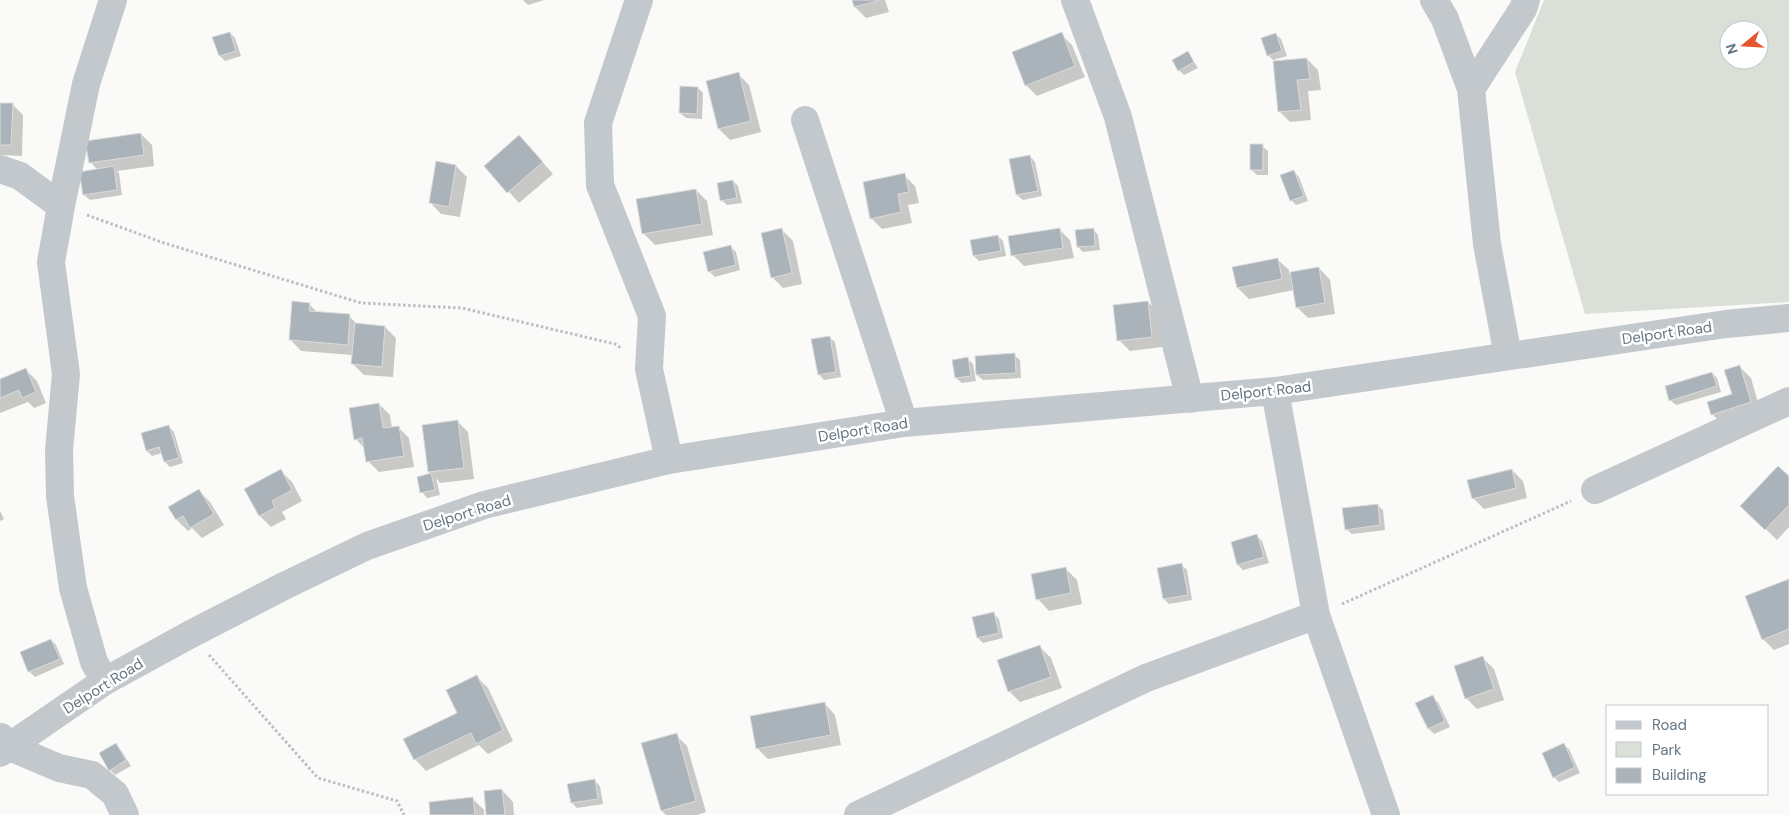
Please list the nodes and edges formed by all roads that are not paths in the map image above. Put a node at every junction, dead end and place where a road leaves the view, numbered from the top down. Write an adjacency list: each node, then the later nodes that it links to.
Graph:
1 (113, 0): 9 (street)
2 (639, 0): 16 (street)
3 (1075, 0): 13 (street)
4 (1434, 0): 6 (street)
5 (1526, 0): 6 (street)
6 (1472, 89): 11 (street)
7 (805, 120): 15 (street)
8 (0, 169): 9 (street)
9 (61, 206): 19 (street)
10 (1789, 318): 11 (street, Delport Road)
11 (1508, 356): 12 (street, Delport Road)
12 (1275, 391): 13 (street, Delport Road); 18 (street)
13 (1190, 399): 15 (street, Delport Road)
14 (1789, 400): 17 (street)
15 (904, 423): 16 (street, Delport Road)
16 (669, 460): 19 (street, Delport Road)
17 (1595, 490)
18 (1316, 615): 22 (street); 23 (street)
19 (105, 681): 20 (street, Delport Road)
20 (3, 745): 21 (street)
21 (125, 815)
22 (858, 815)
23 (1386, 815)

